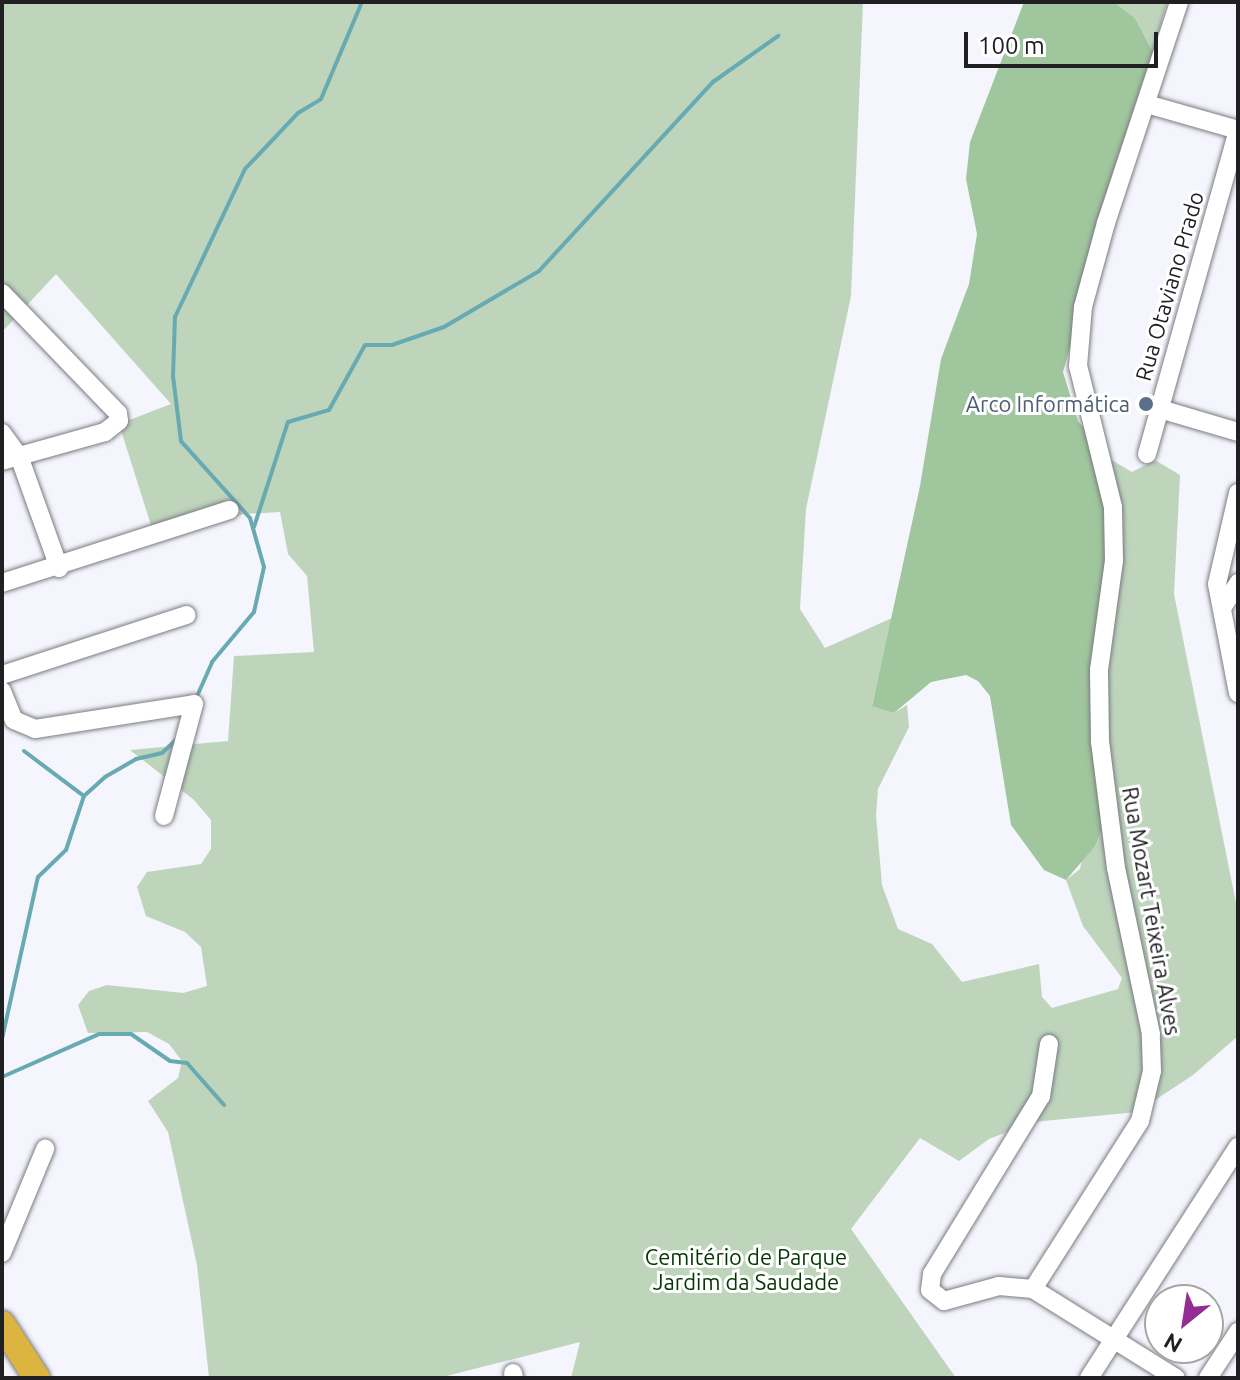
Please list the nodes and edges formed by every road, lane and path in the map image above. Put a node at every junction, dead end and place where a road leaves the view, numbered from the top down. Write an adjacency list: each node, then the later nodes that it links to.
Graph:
1 (1179, 2): 2 (street, Rua Mozart Teixeira Alves)
2 (1147, 104): 3 (street); 25 (street, Rua Mozart Teixeira Alves)
3 (1238, 131): 5 (street, Rua Otaviano Prado)
4 (2, 293): 9 (street)
5 (1160, 409): 6 (street); 8 (street, Rua Otaviano Prado)
6 (1238, 432)
7 (2, 433): 9 (street)
8 (1147, 454)
9 (10, 459): 12 (street)
10 (1238, 493): 15 (street)
11 (230, 510): 12 (street)
12 (59, 568): 13 (street)
13 (2, 583)
14 (1238, 583): 15 (street)
15 (1222, 608): 19 (street)
16 (187, 615): 17 (street)
17 (2, 675)
18 (3, 693): 20 (street)
19 (1238, 693)
20 (164, 816)
21 (1049, 1044): 25 (street)
22 (1238, 1147): 28 (street)
23 (45, 1149): 24 (street)
24 (2, 1253)
25 (1033, 1289): 28 (street)
26 (1238, 1332): 32 (street)
27 (6, 1339): 29 (highway)
28 (1115, 1340): 30 (street); 31 (street)
29 (37, 1378)
30 (1089, 1378)
31 (1176, 1378)
32 (1208, 1378)

